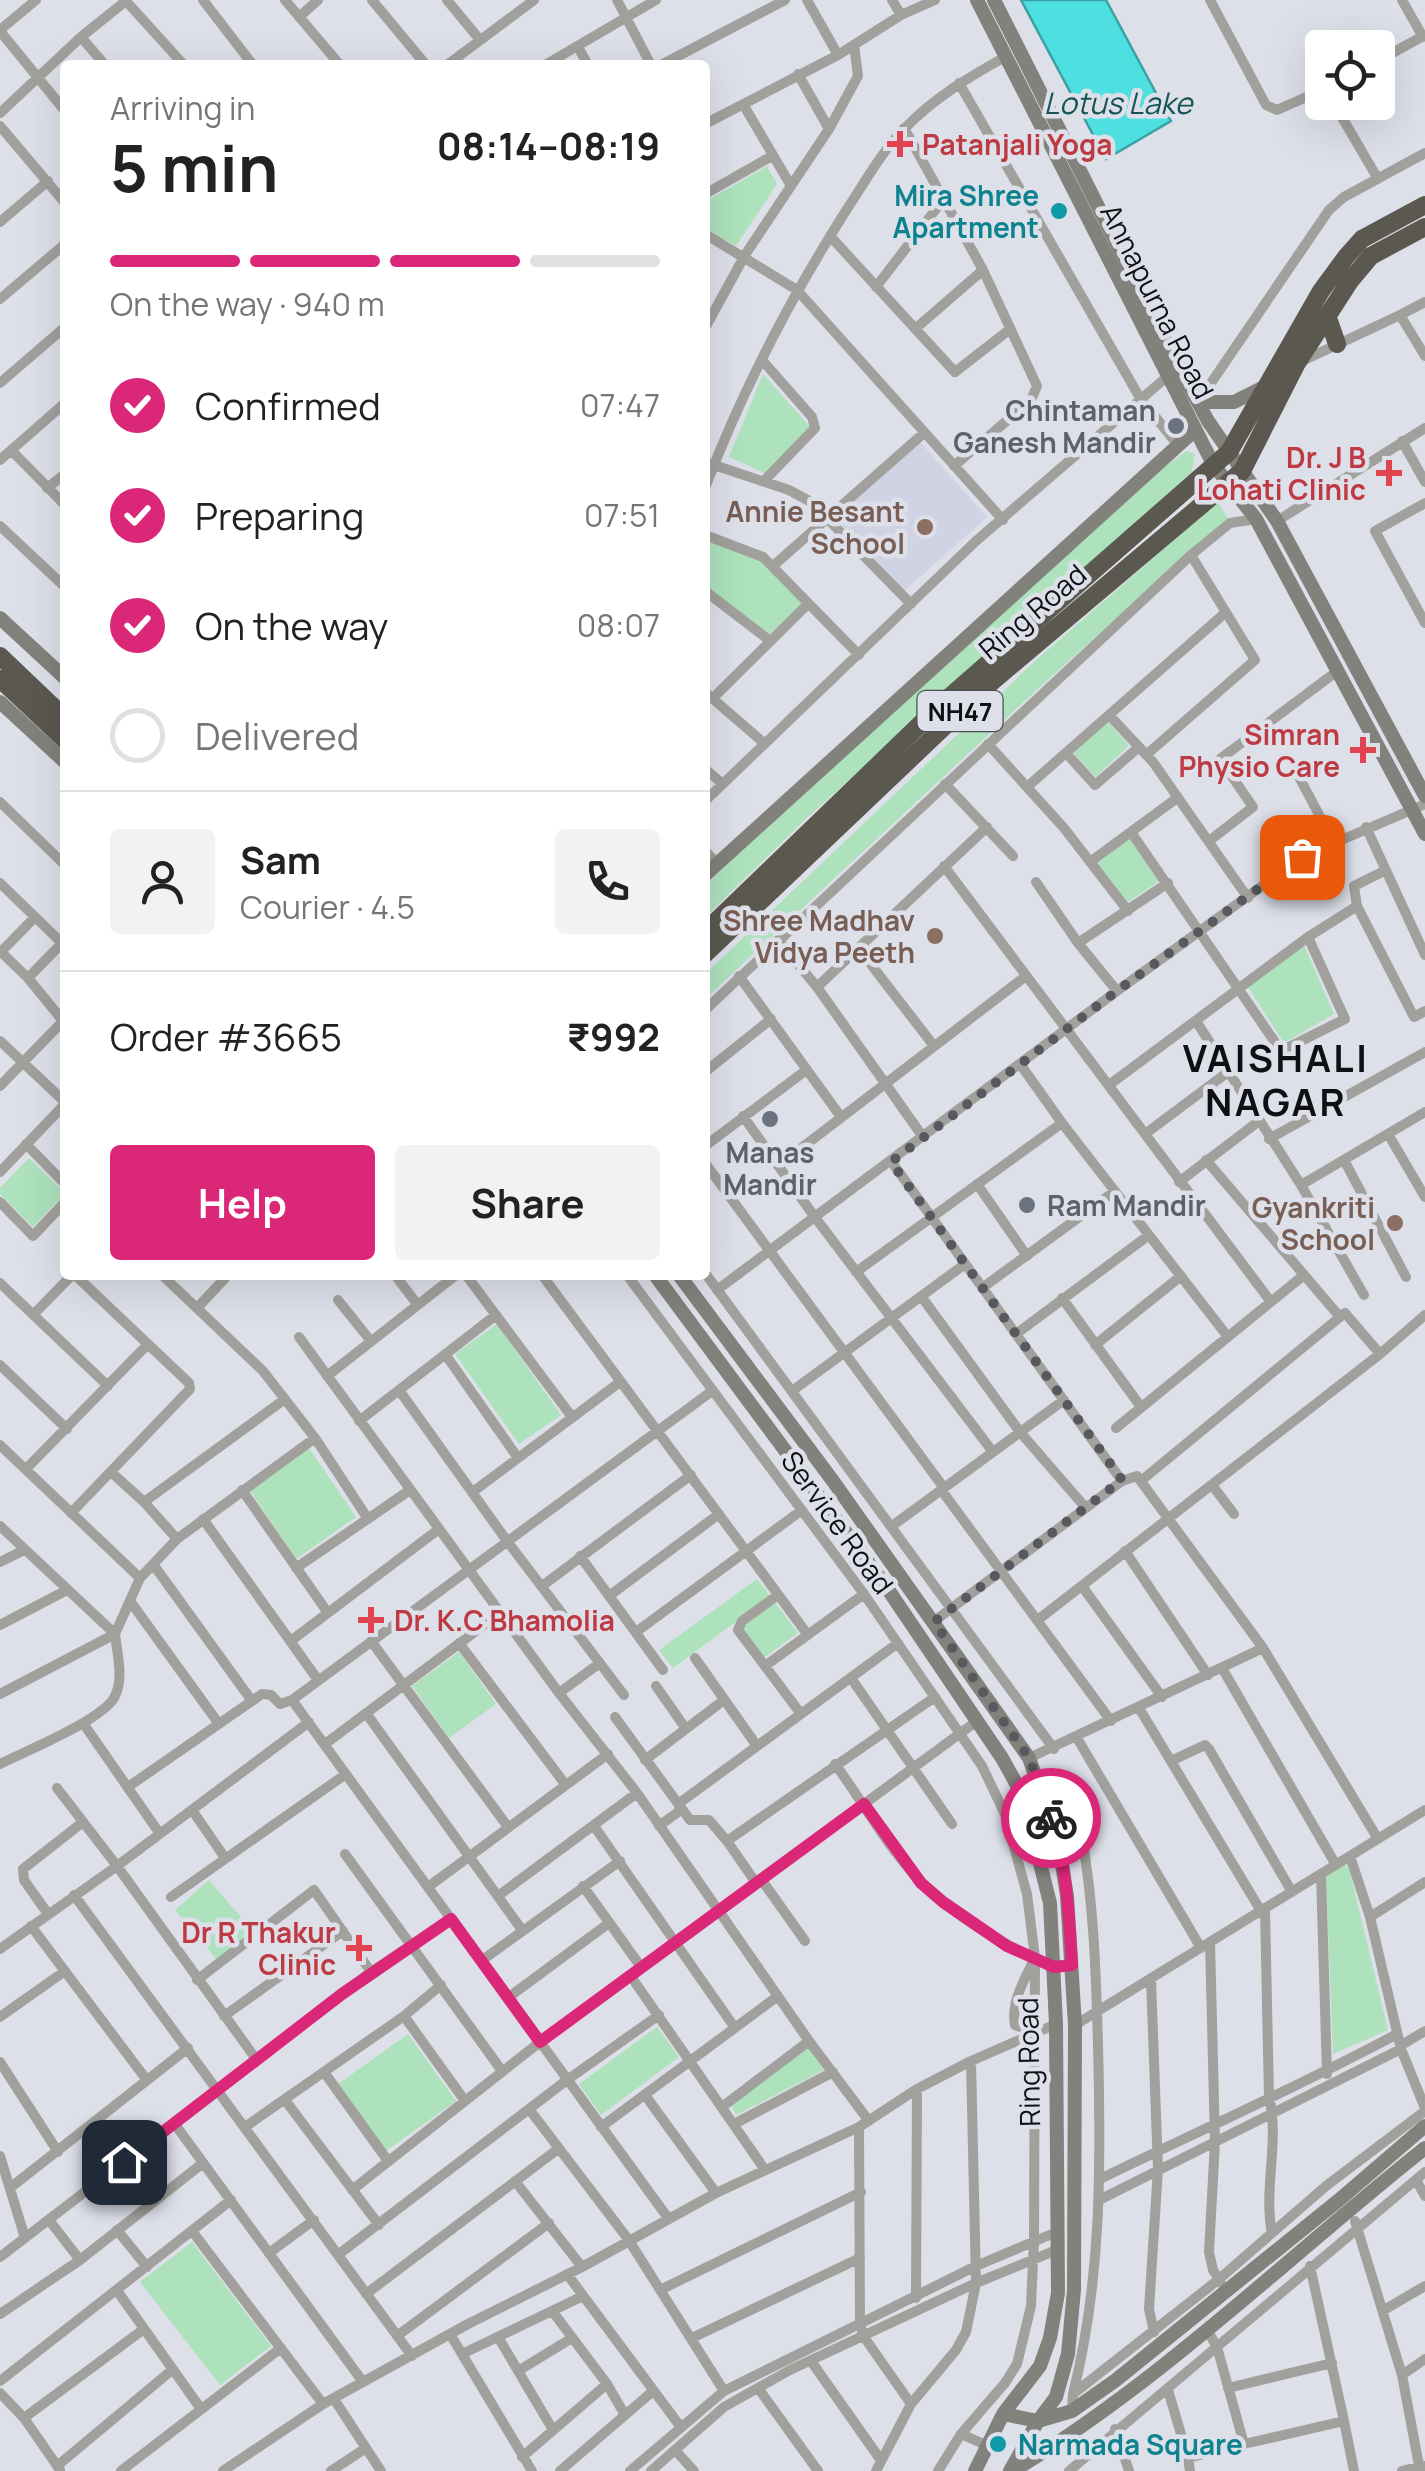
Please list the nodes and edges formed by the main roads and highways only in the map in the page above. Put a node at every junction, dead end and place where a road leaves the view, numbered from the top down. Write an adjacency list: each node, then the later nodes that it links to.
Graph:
1 (976, 0): 9 (main road, Annapurna Road)
2 (994, 0): 8 (main road, Annapurna Road)
3 (1425, 205): 7 (highway, Ring Road)
4 (1425, 227): 5 (highway, Ring Road)
5 (1328, 318): 6 (highway); 11 (highway, Ring Road)
6 (1337, 344)
7 (1266, 386): 8 (main road); 10 (highway, Ring Road)
8 (1198, 402): 10 (main road, Annapurna Road)
9 (1195, 430): 10 (main road, Annapurna Road); 23 (main road)
10 (1221, 458): 11 (main road); 24 (highway, Ring Road)
11 (1235, 476): 20 (main road); 21 (main road); 25 (highway, Ring Road / NH47)
12 (0, 618): 14 (main road)
13 (0, 656): 17 (highway)
14 (60, 673)
15 (0, 678): 18 (highway)
16 (0, 702): 19 (main road)
17 (60, 713)
18 (60, 735)
19 (60, 757)
20 (1425, 796)
21 (1418, 806): 22 (main road)
22 (1425, 834)
23 (710, 870)
24 (710, 927)
25 (710, 949)
26 (659, 1280): 29 (main road, Ring Road)
27 (683, 1280): 28 (main road, Ring Road)
28 (1072, 1965): 29 (main road); 34 (main road, Ring Road)
29 (1054, 1967): 33 (main road, Ring Road)
30 (1425, 2126): 32 (main road)
31 (1425, 2148): 32 (main road)
32 (1344, 2206): 34 (main road); 36 (main road)
33 (1002, 2414): 34 (main road); 35 (main road, Ring Road)
34 (1038, 2421): 36 (main road, Ring Road)
35 (975, 2471)
36 (1012, 2471)

